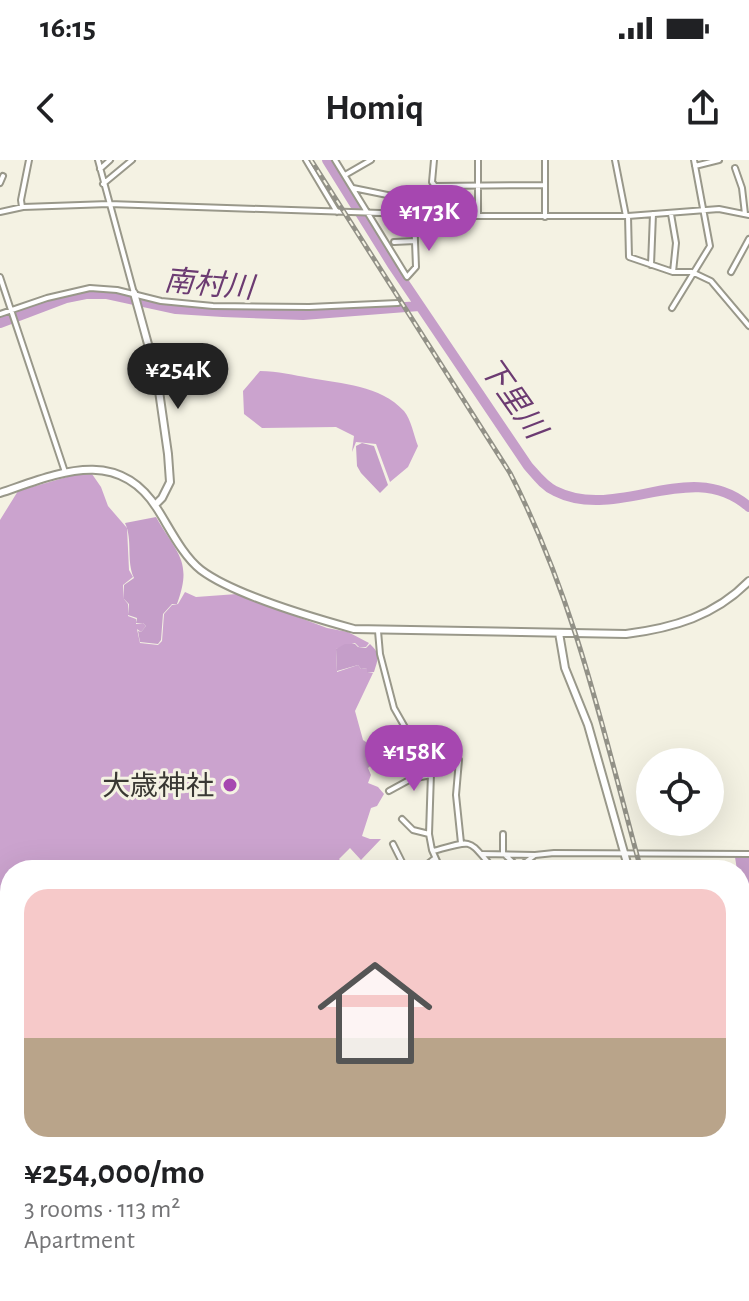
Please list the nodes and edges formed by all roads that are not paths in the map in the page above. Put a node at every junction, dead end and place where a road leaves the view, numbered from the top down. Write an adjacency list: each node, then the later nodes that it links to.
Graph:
1 (29, 160): 24 (street)
2 (98, 160): 15 (street)
3 (110, 160): 15 (street)
4 (132, 160): 19 (street)
5 (306, 160): 27 (street)
6 (335, 160): 16 (street)
7 (371, 160): 16 (street)
8 (434, 160): 21 (street)
9 (478, 160): 21 (street)
10 (545, 160): 20 (street)
11 (615, 160): 35 (street)
12 (719, 160): 13 (street)
13 (695, 163): 25 (street)
14 (735, 168): 31 (street)
15 (100, 169): 19 (street)
16 (345, 175): 22 (street)
17 (3, 176): 18 (street)
18 (0, 183)
19 (103, 184): 23 (street)
20 (545, 185): 21 (street); 36 (street)
21 (478, 186): 34 (street)
22 (353, 188): 28 (street); 33 (street)
23 (109, 204): 24 (street); 27 (street); 45 (street)
24 (22, 207): 26 (street)
25 (702, 209): 30 (street); 31 (street); 42 (street)
26 (0, 212)
27 (337, 212): 28 (street)
28 (368, 212): 32 (street); 38 (street)
29 (653, 214): 30 (street); 35 (street); 40 (street)
30 (671, 214): 41 (street)
31 (747, 214)
32 (414, 215): 33 (street); 38 (street)
33 (453, 216): 34 (street)
34 (478, 216): 36 (street)
35 (627, 216): 36 (street); 40 (street)
36 (545, 217)
37 (749, 239): 43 (street)
38 (415, 241): 39 (street)
39 (394, 242)
40 (651, 265): 41 (street)
41 (673, 272): 42 (street)
42 (692, 272): 47 (street); 50 (street)
43 (731, 272)
44 (0, 277): 48 (street)
45 (134, 293): 46 (street); 48 (street); 53 (street)
46 (398, 303)
47 (672, 308)
48 (11, 309): 49 (street); 51 (street)
49 (0, 314)
50 (748, 321)
51 (65, 472): 52 (street); 53 (street)
52 (0, 493)
53 (155, 505): 55 (street)
54 (749, 581): 56 (street)
55 (379, 629): 56 (street); 60 (street)
56 (559, 633): 70 (street)
57 (448, 746): 59 (street)
58 (397, 752): 61 (street)
59 (454, 760): 60 (street); 66 (street)
60 (431, 773): 61 (street); 64 (street)
61 (414, 778): 62 (street)
62 (389, 791)
63 (402, 819): 64 (street)
64 (429, 834): 68 (street)
65 (503, 834): 69 (street)
66 (461, 843): 68 (street); 71 (street)
67 (393, 844): 75 (street)
68 (433, 851): 74 (street)
69 (503, 853): 71 (street); 73 (street); 78 (street)
70 (624, 853): 72 (street); 73 (street); 80 (street)
71 (482, 854): 77 (street)
72 (749, 854)
73 (535, 855): 79 (street)
74 (435, 858): 76 (street)
75 (401, 860)
76 (432, 860)
77 (487, 860)
78 (509, 860)
79 (528, 860)
80 (626, 860)

